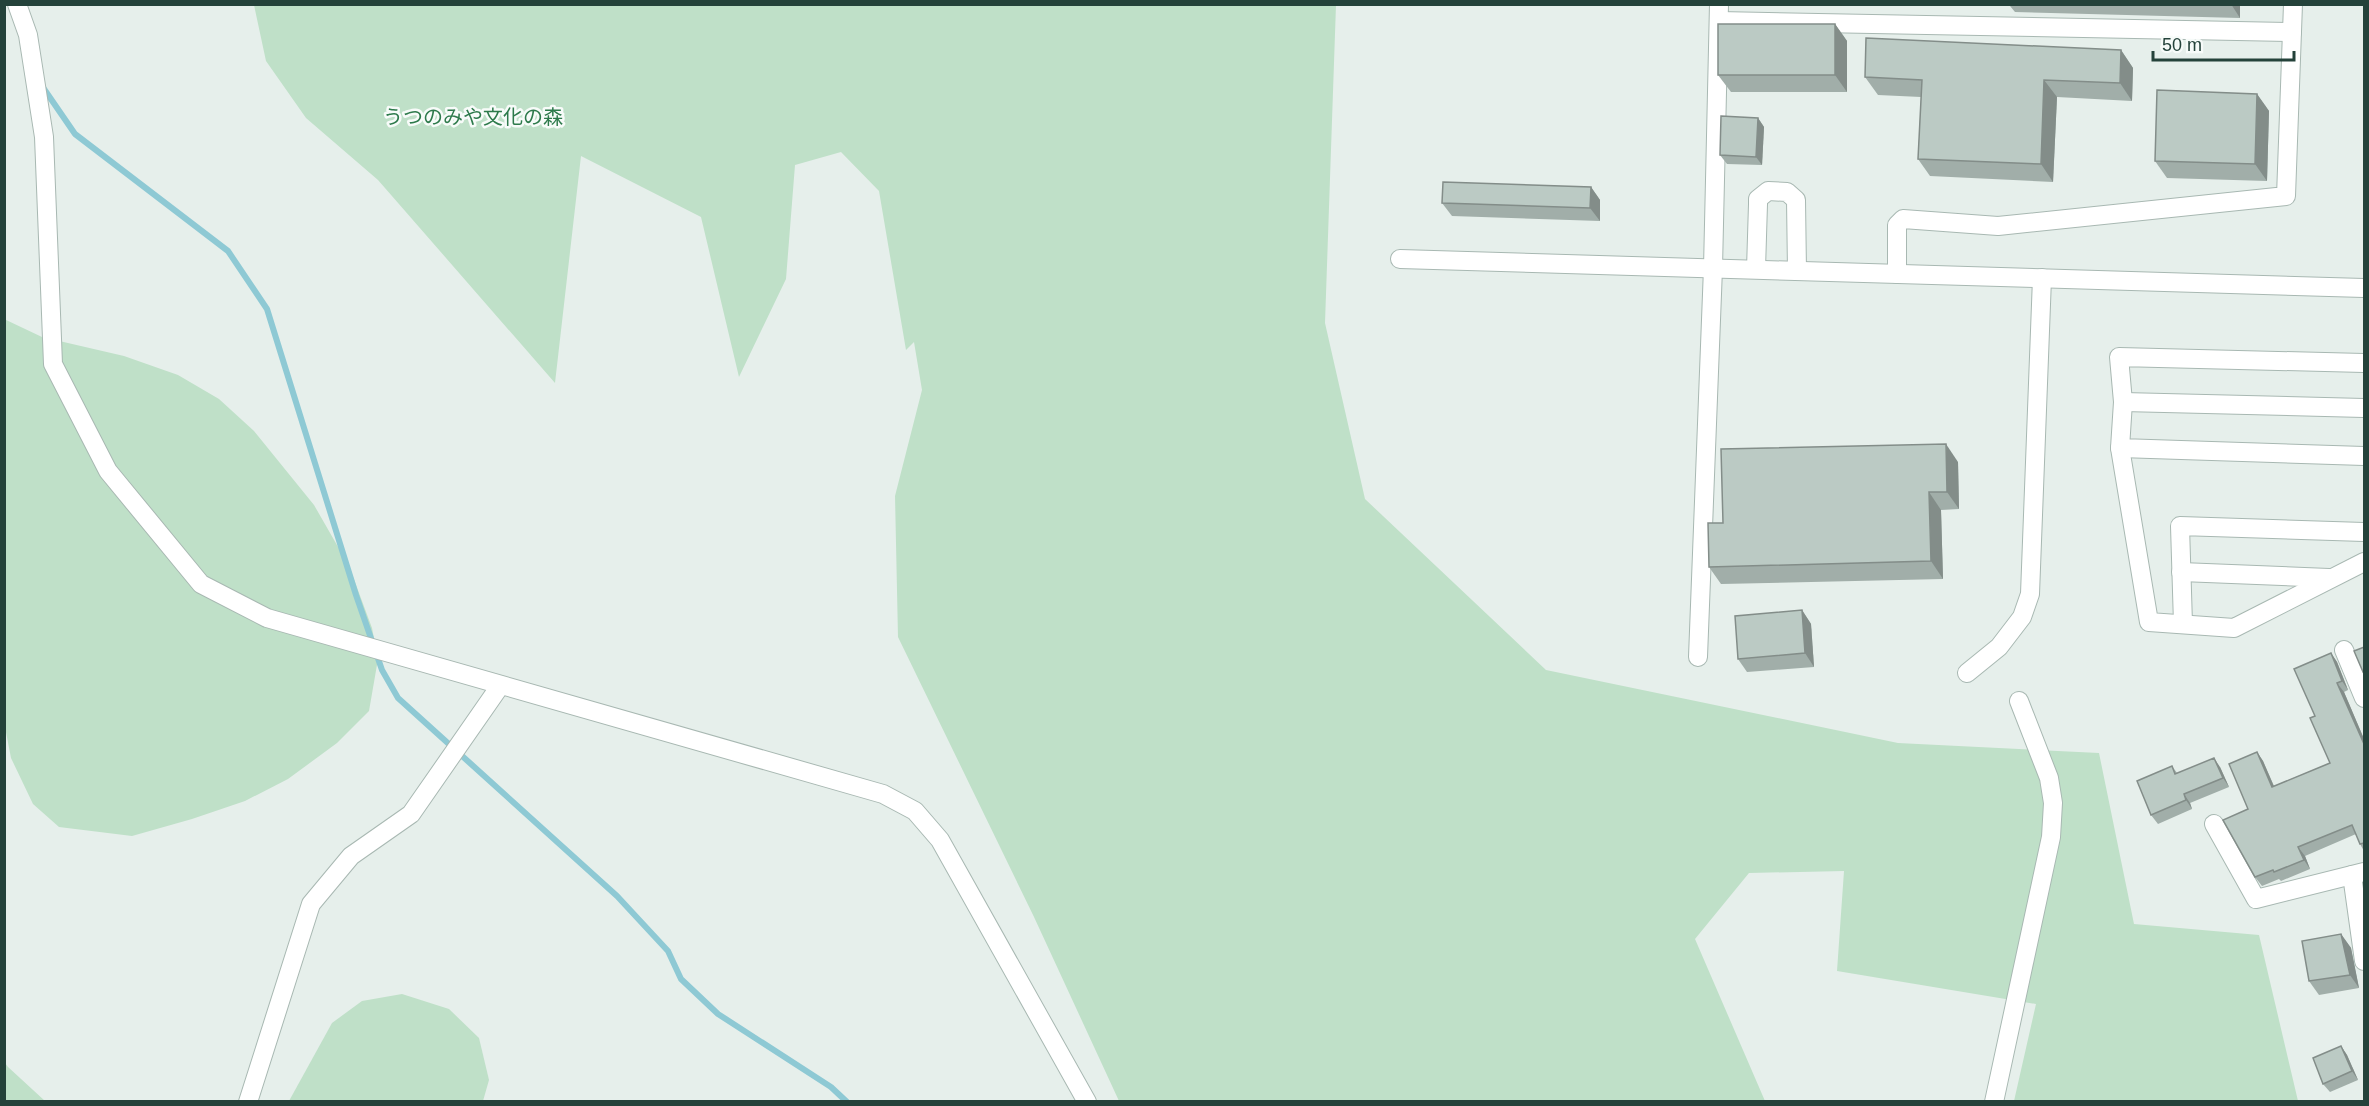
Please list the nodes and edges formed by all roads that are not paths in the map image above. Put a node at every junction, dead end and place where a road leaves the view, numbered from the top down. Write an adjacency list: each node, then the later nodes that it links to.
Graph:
1 (17, 4): 25 (street)
2 (2293, 4): 4 (street)
3 (1719, 13): 4 (street); 6 (street)
4 (2292, 32): 9 (street)
5 (1400, 259): 6 (street)
6 (1713, 268): 7 (street); 23 (street)
7 (1756, 269): 8 (street); 8 (street)
8 (1797, 271): 9 (street)
9 (1897, 274): 10 (street)
10 (2042, 278): 11 (street); 24 (street)
11 (2364, 288)
12 (2364, 363): 13 (street)
13 (2123, 402): 14 (street); 15 (street)
14 (2364, 408)
15 (2120, 448): 16 (street); 21 (street)
16 (2364, 456)
17 (2364, 532): 19 (street)
18 (2364, 562): 20 (street)
19 (2181, 572): 20 (street); 21 (street)
20 (2333, 578): 21 (street)
21 (2183, 624)
22 (2344, 650): 26 (street)
23 (1698, 657)
24 (1967, 673)
25 (500, 686): 31 (street); 32 (street)
26 (2364, 698)
27 (2019, 701): 33 (street)
28 (2214, 824): 29 (street)
29 (2358, 874): 30 (street)
30 (2364, 961)
31 (248, 1101)
32 (1087, 1101)
33 (1994, 1101)

